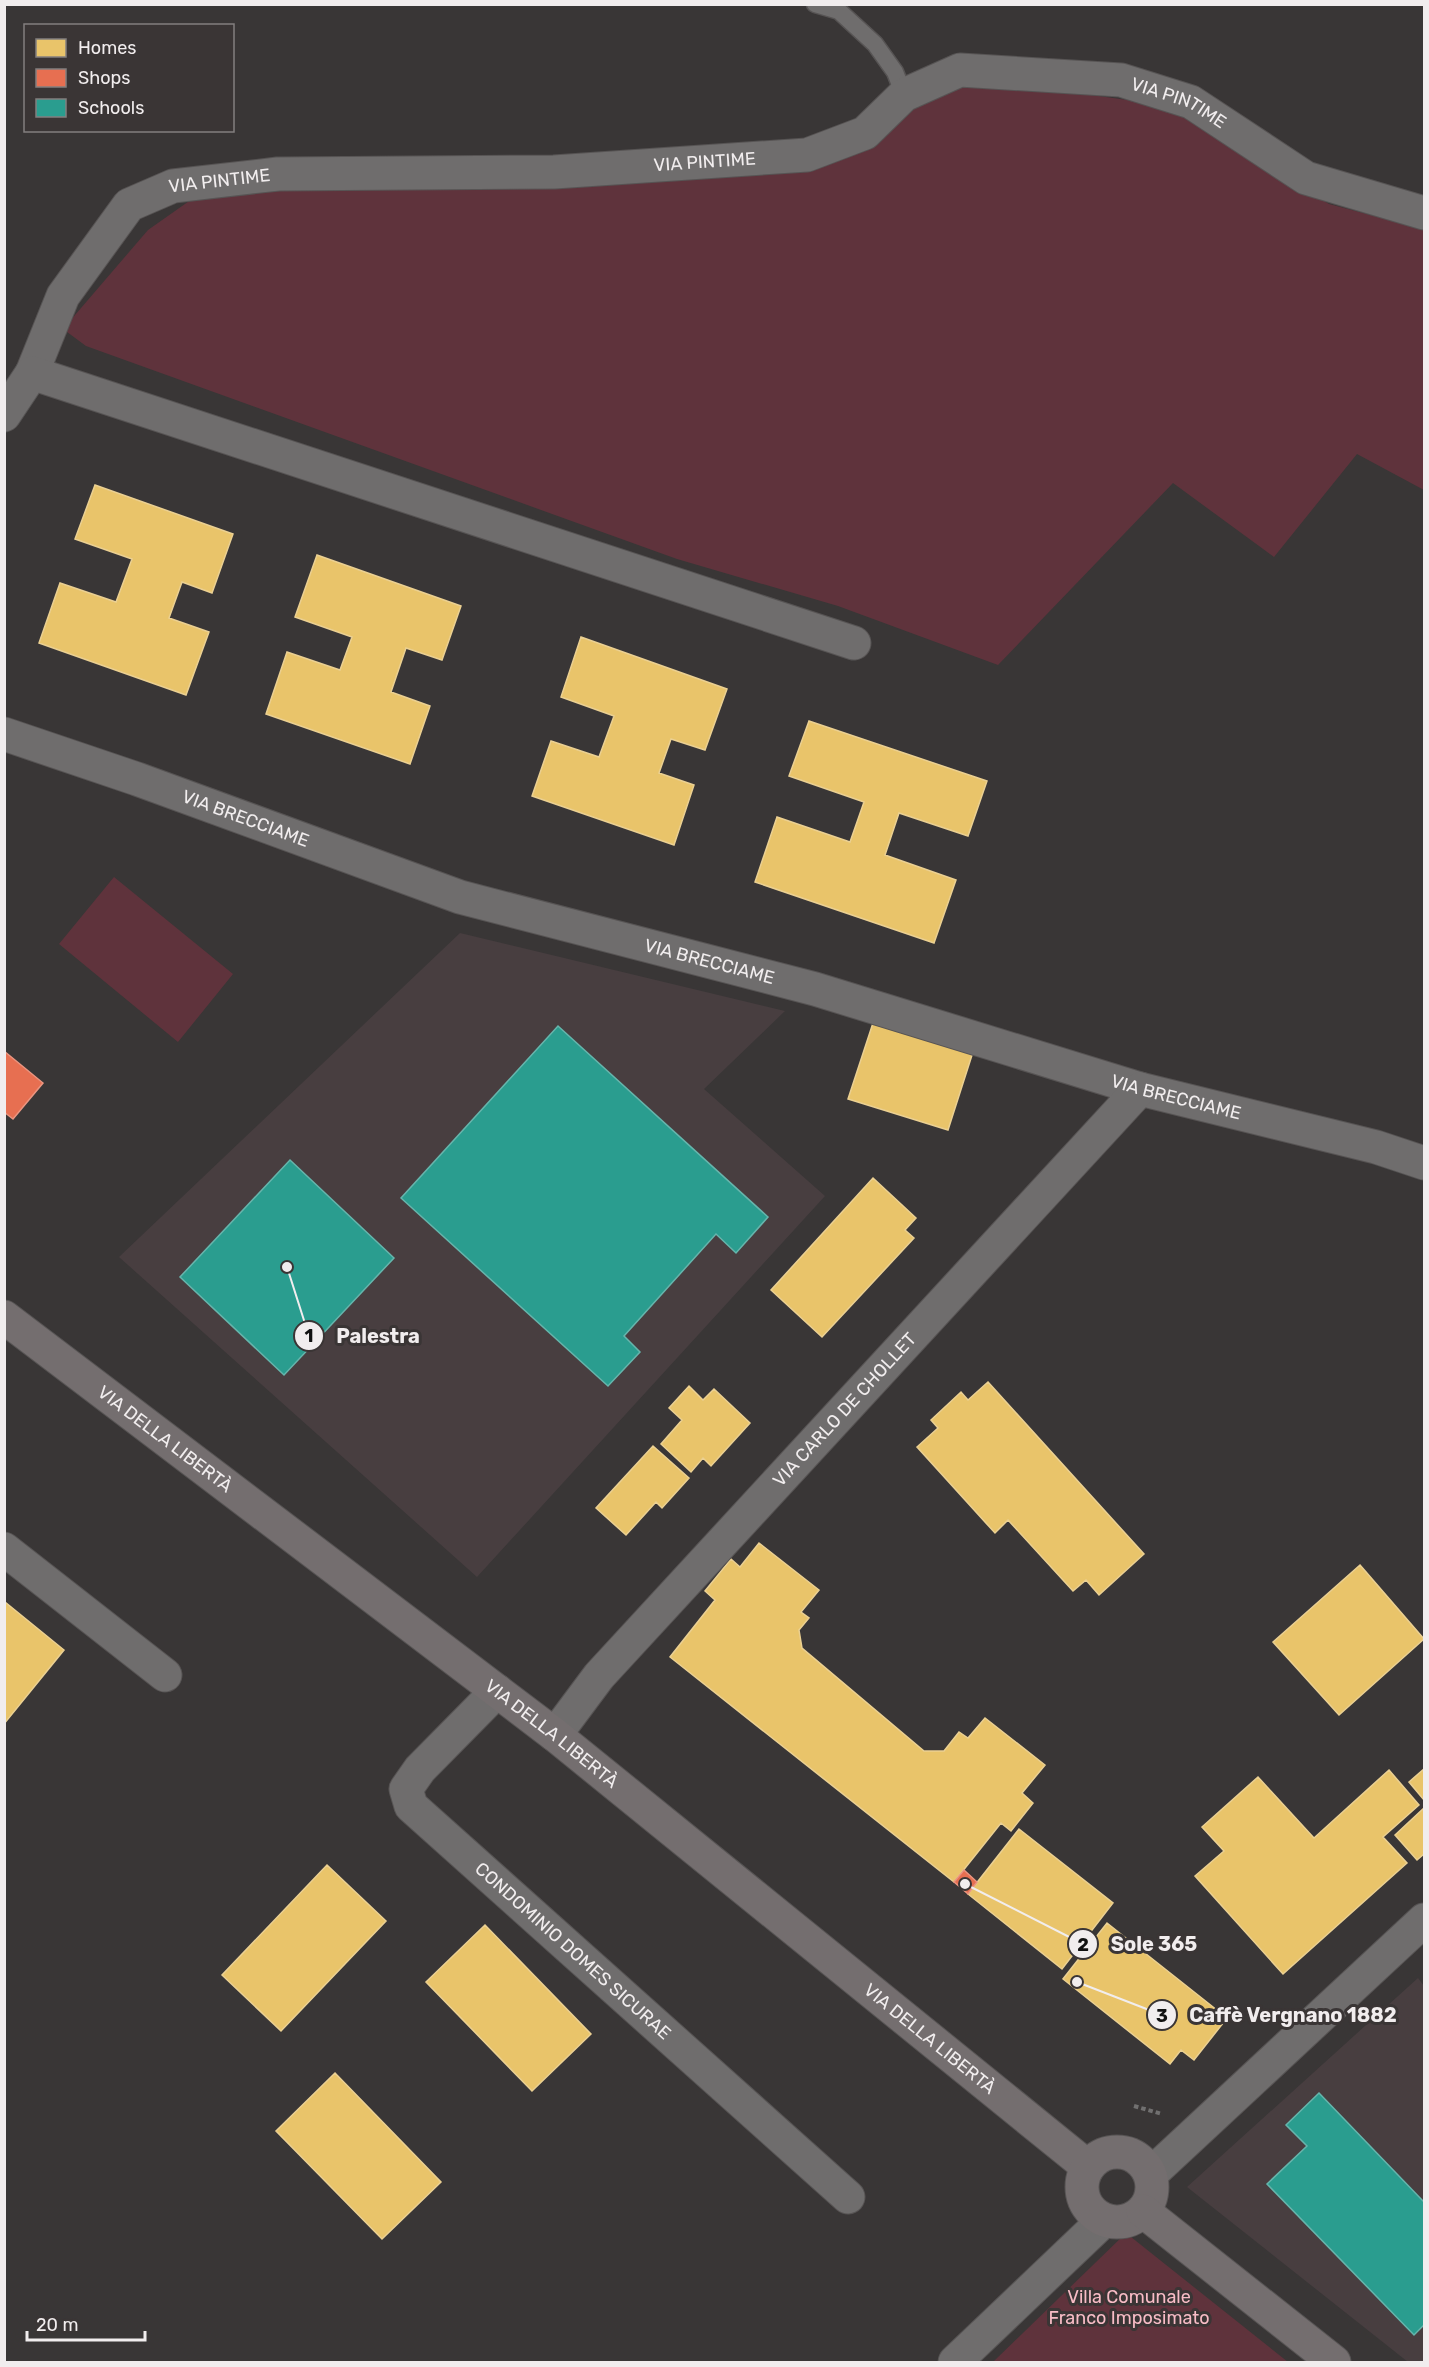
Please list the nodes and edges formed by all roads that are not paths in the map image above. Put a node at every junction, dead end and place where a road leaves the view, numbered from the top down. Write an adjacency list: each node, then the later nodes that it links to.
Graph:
1 (815, 4): 2 (lane)
2 (904, 95): 3 (street, VIA PINTIME); 4 (street, VIA PINTIME)
3 (1425, 213)
4 (32, 373): 5 (street, VIA PINTIME); 6 (street)
5 (4, 415)
6 (854, 643)
7 (4, 734): 8 (street, VIA BRECCIAME)
8 (1140, 1089): 9 (street, VIA BRECCIAME); 14 (street, VIA CARLO DE CHOLLET)
9 (1425, 1163)
10 (4, 1317): 13 (main road, VIA DELLA LIBERTÀ)
11 (4, 1549): 12 (street)
12 (165, 1675)
13 (497, 1691): 14 (main road, VIA DELLA LIBERTÀ); 18 (street, CONDOMINIO DOMES SICURAE)
14 (555, 1735): 16 (main road, VIA DELLA LIBERTÀ)
15 (1425, 1920): 17 (street)
16 (1088, 2167): 17 (main road); 20 (main road)
17 (1151, 2174): 19 (main road)
18 (848, 2197)
19 (1143, 2211): 20 (main road); 22 (main road)
20 (1104, 2220): 21 (street)
21 (955, 2362)
22 (1334, 2362)

